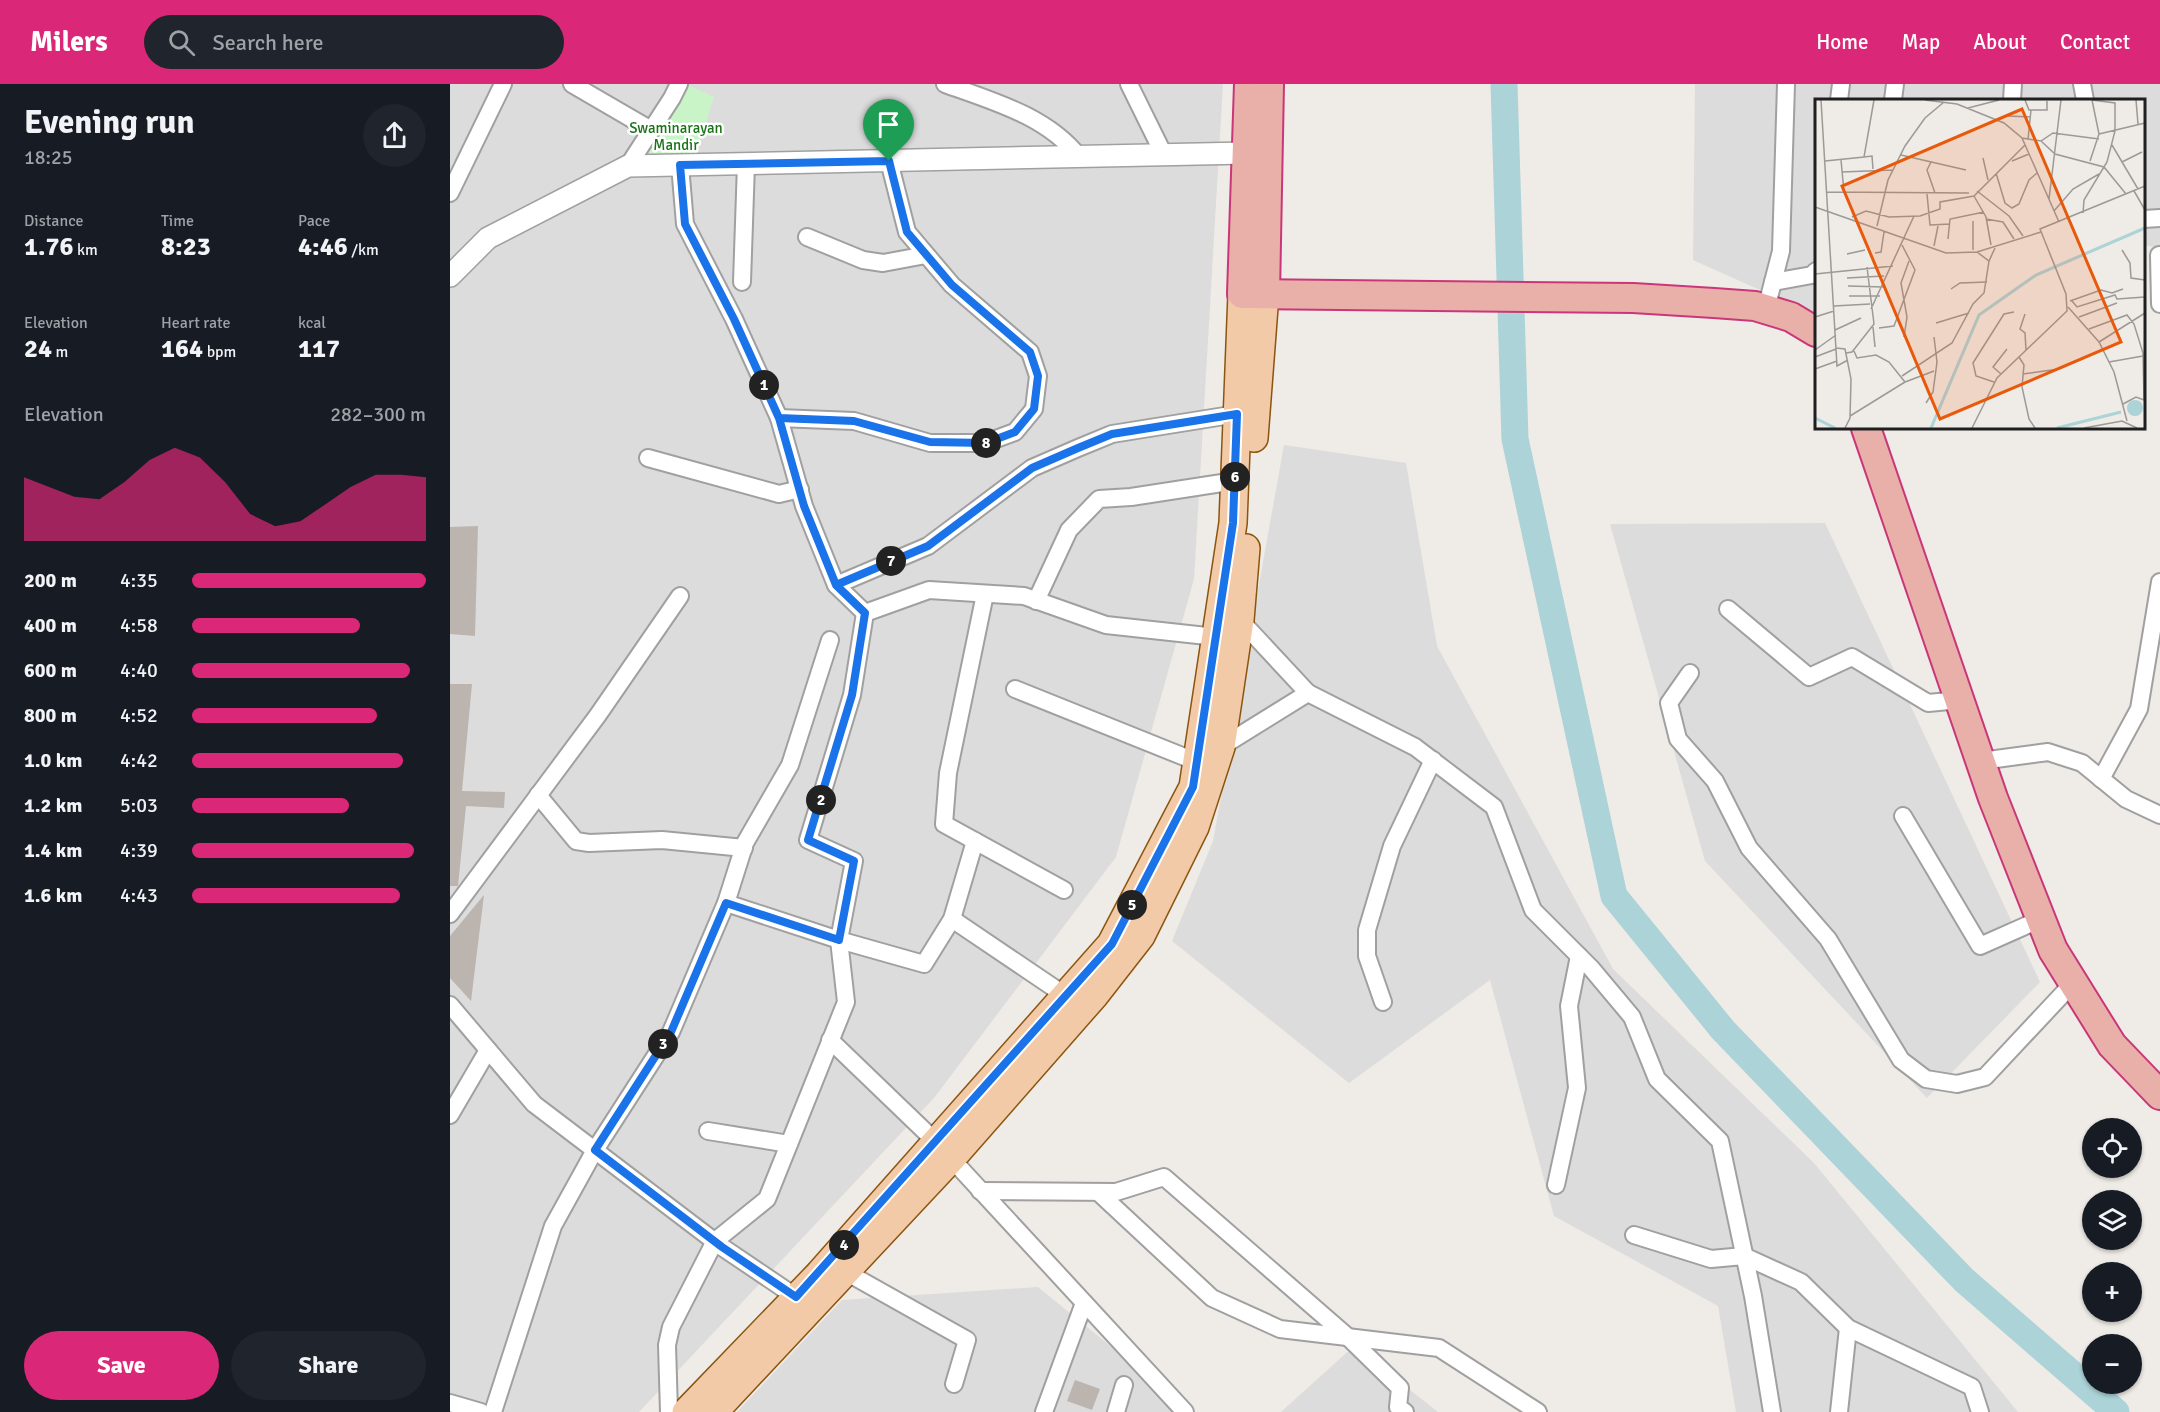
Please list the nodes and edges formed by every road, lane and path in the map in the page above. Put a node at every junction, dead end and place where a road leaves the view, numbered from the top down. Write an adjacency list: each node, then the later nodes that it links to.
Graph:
1 (572, 84): 17 (street)
2 (679, 84): 17 (street)
3 (945, 84): 20 (street)
4 (1129, 84): 19 (street)
5 (1249, 84): 18 (highway)
6 (1269, 84): 35 (highway)
7 (1786, 84): 34 (street)
8 (1840, 84): 13 (street)
9 (1895, 84): 14 (street)
10 (2013, 84): 15 (street)
11 (2082, 84): 16 (street)
12 (498, 88): 25 (street)
13 (1839, 99)
14 (1893, 99)
15 (2012, 99)
16 (2085, 99)
17 (651, 130): 24 (street)
18 (1247, 153): 19 (street); 35 (highway)
19 (1164, 155): 20 (street)
20 (1079, 157): 21 (street)
21 (889, 161): 22 (street); 29 (street)
22 (746, 164): 23 (street); 33 (street)
23 (680, 165): 24 (street); 40 (street)
24 (628, 166): 32 (street)
25 (450, 193)
26 (2160, 218): 27 (street)
27 (2145, 219)
28 (807, 237): 29 (street)
29 (926, 255): 40 (street)
30 (2159, 255): 36 (street)
31 (1815, 271): 34 (street)
32 (450, 276)
33 (742, 282)
34 (1773, 282): 37 (street)
35 (1253, 294): 37 (highway); 39 (main road); 52 (main road)
36 (2160, 304)
37 (1766, 309): 38 (highway)
38 (1812, 324)
39 (1238, 403): 43 (main road); 46 (street)
40 (779, 418): 44 (street)
41 (1866, 429): 58 (highway)
42 (648, 458): 44 (street)
43 (1235, 481): 49 (street); 53 (main road)
44 (800, 489): 46 (street)
45 (2160, 582): 63 (street)
46 (836, 585): 51 (street)
47 (985, 594): 49 (street); 51 (street); 67 (street)
48 (680, 596): 64 (street)
49 (1036, 601): 53 (street)
50 (1728, 609): 58 (street)
51 (865, 613): 74 (street)
52 (1240, 620): 57 (street); 59 (main road)
53 (1216, 637): 62 (main road)
54 (830, 640): 68 (street)
55 (1690, 673): 76 (street)
56 (1015, 689): 62 (street)
57 (1308, 693): 59 (street); 60 (street)
58 (1960, 700): 61 (highway)
59 (1221, 747): 87 (main road)
60 (1433, 760): 75 (street); 78 (street)
61 (1981, 761): 63 (street); 73 (highway)
62 (1197, 762): 77 (main road)
63 (2101, 779): 65 (street)
64 (538, 795): 68 (street); 71 (street)
65 (2160, 815)
66 (1903, 816): 73 (street)
67 (975, 841): 69 (street); 72 (street)
68 (744, 848): 70 (street)
69 (1064, 890)
70 (726, 903): 74 (street); 86 (street)
71 (450, 914)
72 (952, 919): 74 (street); 77 (street)
73 (2041, 919): 76 (highway)
74 (839, 940): 80 (street)
75 (1579, 956): 88 (street); 93 (street)
76 (2073, 982): 82 (highway)
77 (1066, 996): 87 (main road)
78 (1383, 1002)
79 (450, 1005): 81 (street)
80 (830, 1040): 85 (street); 87 (street)
81 (488, 1050): 83 (street); 86 (street)
82 (2160, 1095)
83 (450, 1115)
84 (708, 1131): 85 (street)
85 (789, 1144): 92 (street)
86 (595, 1150): 92 (street); 103 (street)
87 (943, 1150): 89 (street); 94 (main road); 95 (main road)
88 (1556, 1185)
89 (980, 1191): 90 (street); 96 (street)
90 (1098, 1192): 98 (street); 98 (street)
91 (1634, 1234): 93 (street)
92 (715, 1241): 95 (street); 104 (street)
93 (1744, 1256): 97 (street); 112 (street)
94 (846, 1272): 99 (street); 106 (main road)
95 (796, 1297): 105 (main road)
96 (1084, 1303): 107 (street); 109 (street)
97 (1848, 1328): 113 (street); 114 (street)
98 (1348, 1337): 110 (street); 111 (street)
99 (954, 1384)
100 (1124, 1384): 108 (street)
101 (450, 1402): 102 (street)
102 (481, 1412)
103 (493, 1412)
104 (669, 1412)
105 (686, 1412)
106 (714, 1412)
107 (1044, 1412)
108 (1116, 1412)
109 (1185, 1412)
110 (1404, 1412)
111 (1538, 1412)
112 (1772, 1412)
113 (1839, 1412)
114 (1980, 1412)

